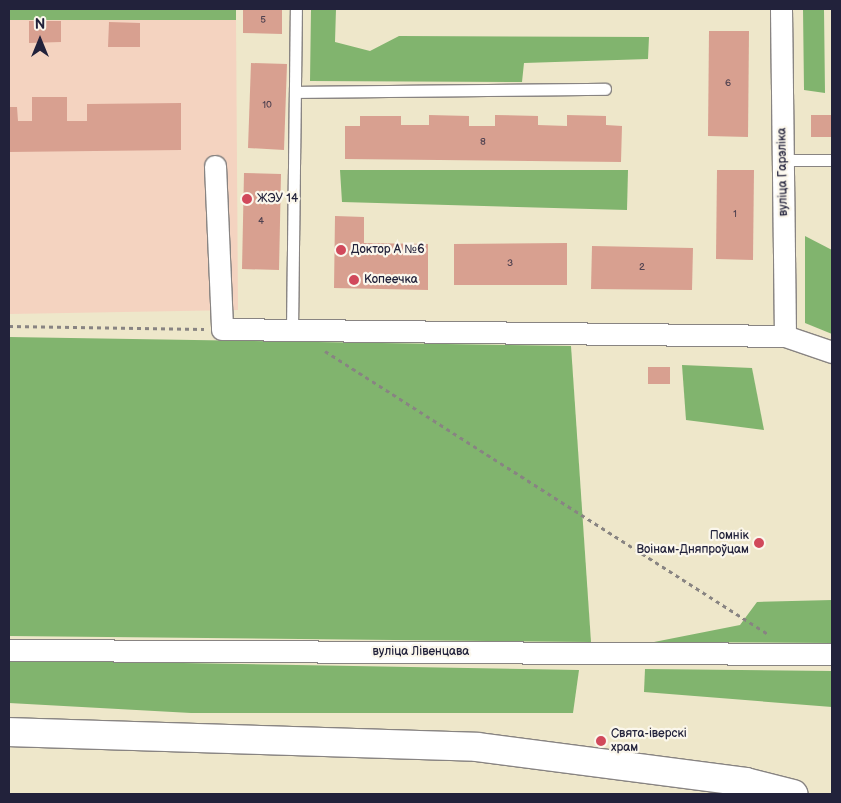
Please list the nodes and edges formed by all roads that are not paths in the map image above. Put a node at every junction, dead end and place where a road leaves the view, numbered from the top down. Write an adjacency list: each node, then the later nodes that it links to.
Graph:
1 (296, 9): 4 (lane)
2 (781, 9): 5 (street, вуліца Гарэліка)
3 (605, 89): 4 (lane)
4 (295, 92): 8 (lane)
5 (782, 160): 6 (lane); 9 (street, вуліца Гарэліка)
6 (832, 160)
7 (215, 166): 8 (street)
8 (292, 330): 9 (street)
9 (785, 336): 10 (street)
10 (832, 352)
11 (9, 650): 12 (street, вуліца Лівенцава)
12 (832, 654)
13 (9, 732): 14 (street)
14 (793, 794)

